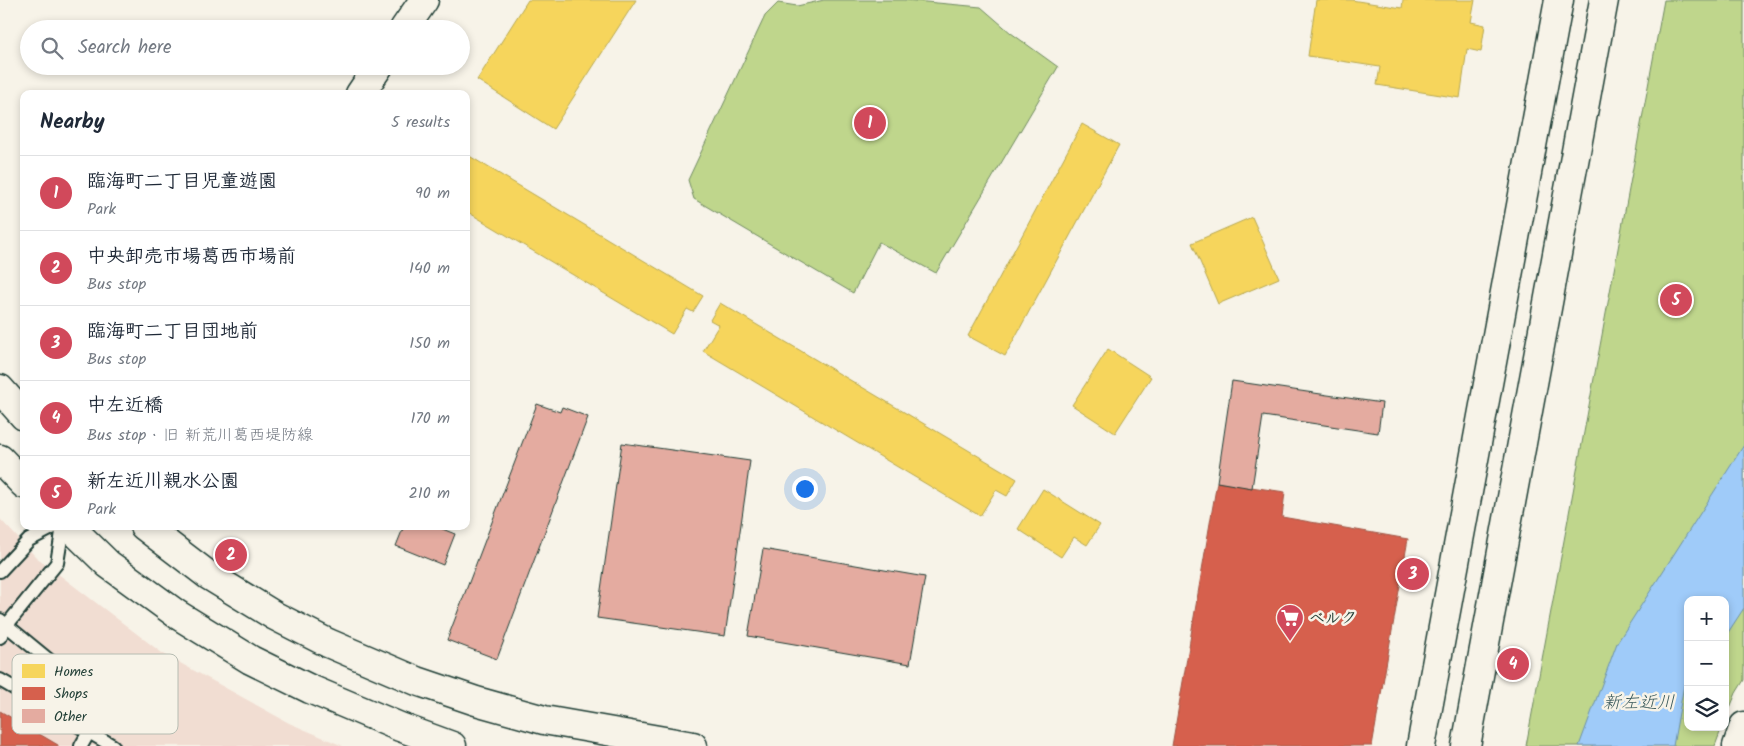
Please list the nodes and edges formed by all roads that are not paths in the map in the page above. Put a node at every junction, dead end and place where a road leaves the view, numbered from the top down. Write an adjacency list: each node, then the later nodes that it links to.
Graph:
1 (424, 0): 4 (street)
2 (1558, 0): 27 (street)
3 (1604, 0): 28 (street)
4 (410, 20)
5 (373, 75): 6 (street)
6 (363, 90)
7 (0, 390): 8 (street)
8 (20, 412)
9 (0, 459): 10 (street)
10 (20, 480)
11 (48, 530): 15 (lane)
12 (63, 530): 16 (lane)
13 (73, 530): 25 (street)
14 (149, 530): 26 (street)
15 (0, 571)
16 (2, 628): 17 (lane)
17 (37, 654)
18 (0, 680): 19 (lane)
19 (12, 687)
20 (1744, 726): 29 (street)
21 (88, 734): 23 (lane)
22 (92, 734): 24 (lane)
23 (81, 746)
24 (113, 746)
25 (452, 746)
26 (693, 746)
27 (1421, 746)
28 (1466, 746)
29 (1737, 746)

